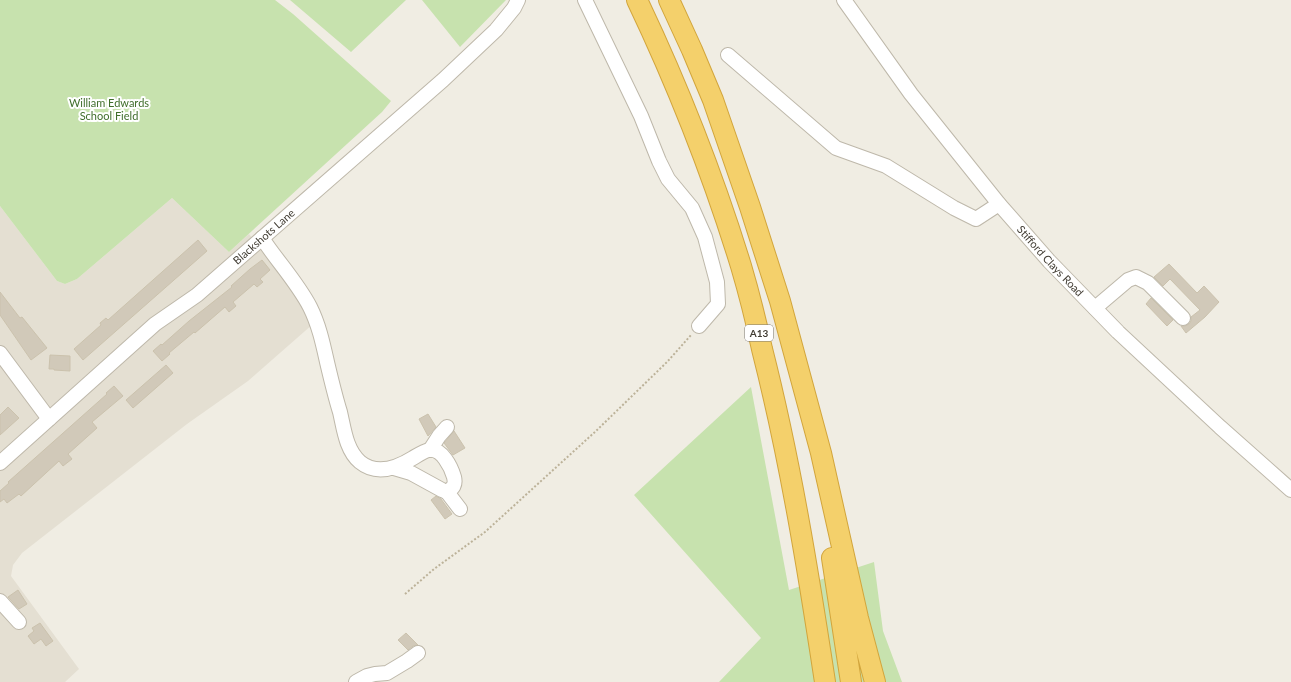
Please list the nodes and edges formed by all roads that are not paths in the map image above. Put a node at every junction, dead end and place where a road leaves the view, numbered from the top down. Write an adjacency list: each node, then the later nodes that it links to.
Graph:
1 (518, 0): 8 (street, Blackshots Lane)
2 (585, 0): 11 (street)
3 (638, 0): 26 (highway, A13)
4 (669, 0): 12 (highway, A13)
5 (844, 0): 7 (street, Stifford Clays Road)
6 (728, 55): 7 (street)
7 (999, 204): 9 (street, Stifford Clays Road)
8 (262, 238): 14 (street, Blackshots Lane); 18 (street)
9 (1095, 308): 10 (street); 19 (street, Stifford Clays Road)
10 (1183, 318)
11 (699, 326)
12 (789, 334): 27 (highway, A13); 28 (highway)
13 (0, 353): 14 (street)
14 (49, 419): 17 (street, Blackshots Lane)
15 (447, 427): 16 (street)
16 (430, 450): 18 (street); 20 (street)
17 (0, 463)
18 (394, 468): 20 (street)
19 (1291, 490)
20 (447, 492): 21 (street)
21 (460, 509)
22 (0, 602): 23 (street)
23 (18, 622)
24 (418, 652): 25 (street)
25 (356, 682)
26 (825, 682)
27 (851, 682)
28 (875, 682)

